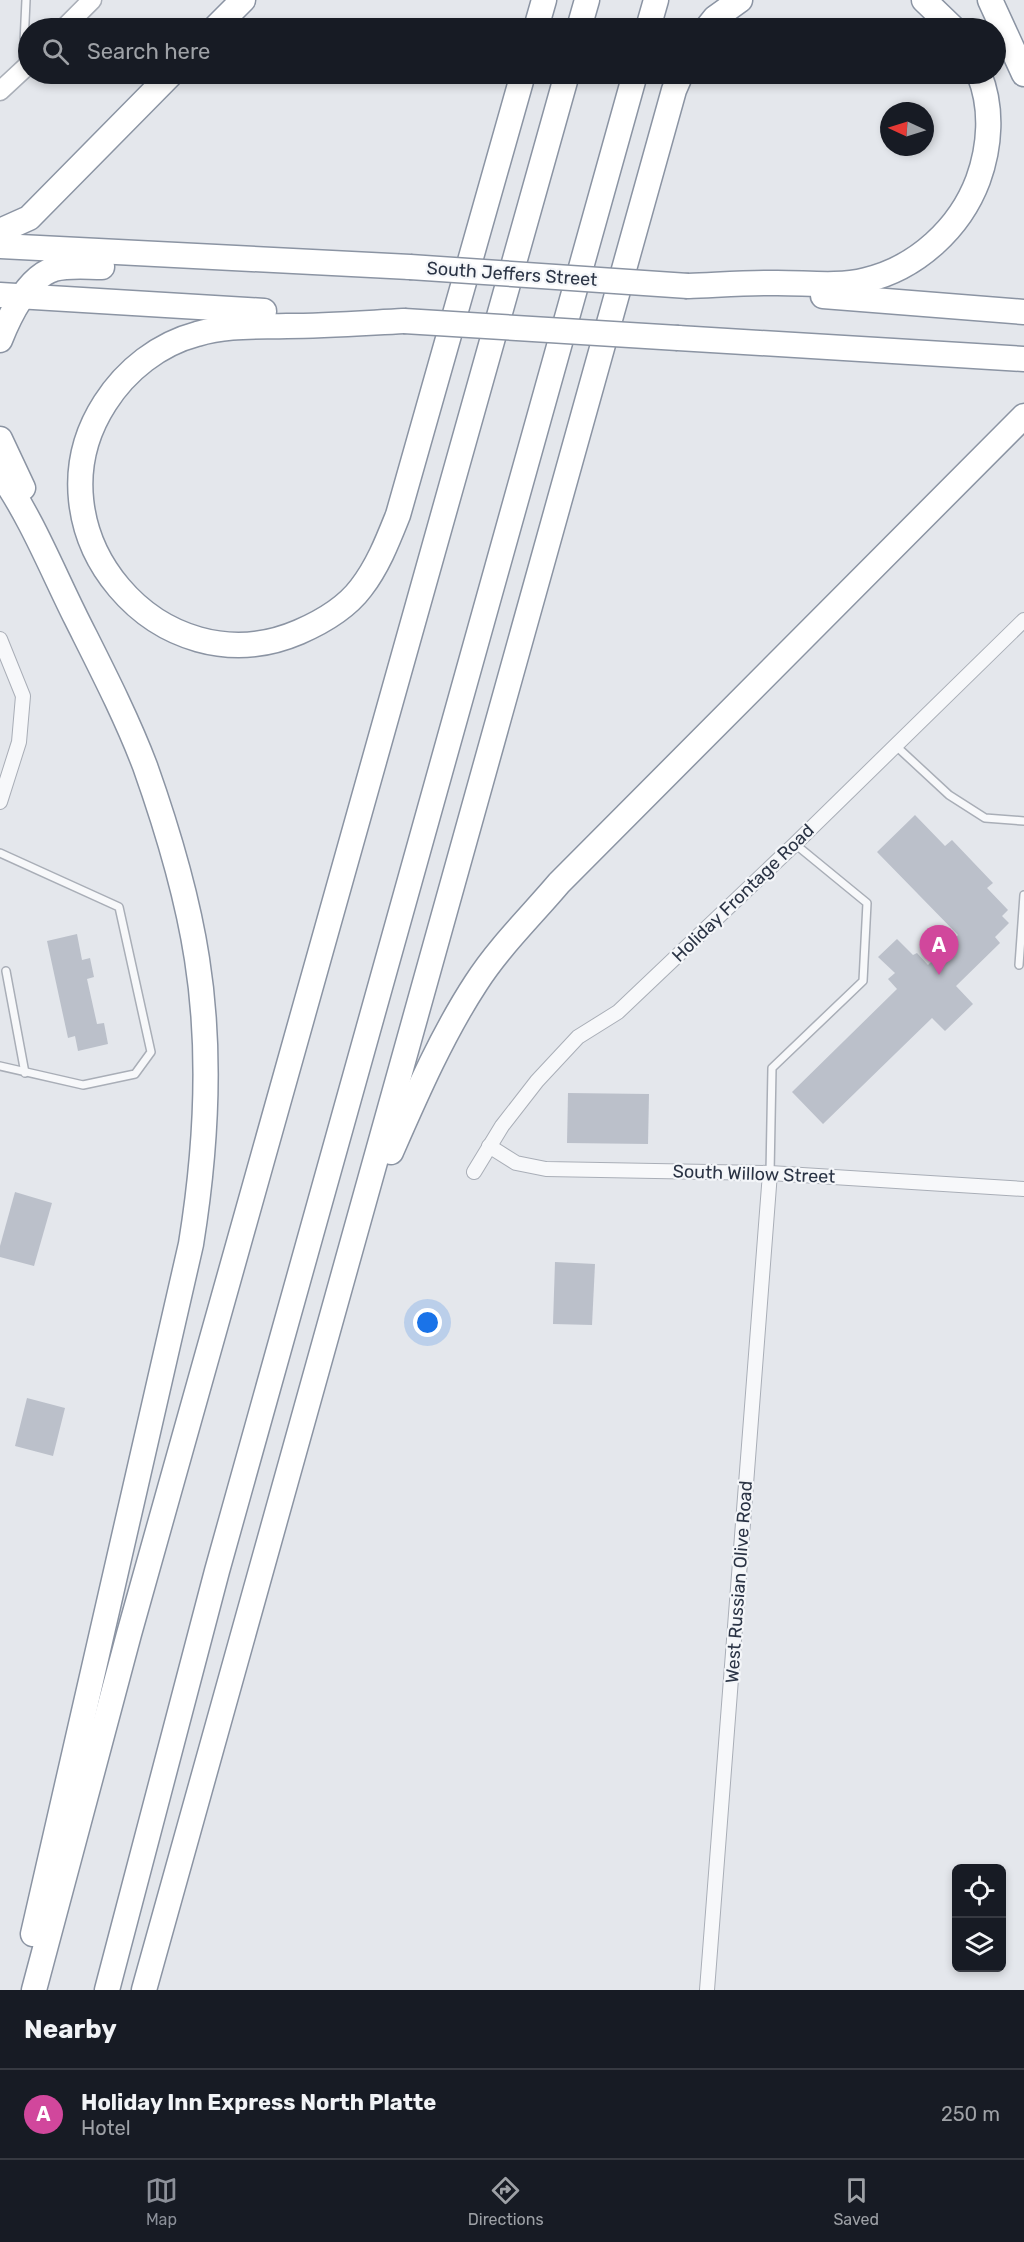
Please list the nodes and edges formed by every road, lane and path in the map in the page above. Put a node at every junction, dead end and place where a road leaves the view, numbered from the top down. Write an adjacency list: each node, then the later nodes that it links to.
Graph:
1 (26, 0): 10 (lane)
2 (92, 0): 11 (street)
3 (243, 0): 12 (highway)
4 (544, 0): 13 (highway)
5 (587, 0): 14 (highway)
6 (656, 0): 15 (highway)
7 (740, 0): 16 (highway)
8 (924, 0): 17 (highway)
9 (990, 0): 18 (highway)
10 (26, 18)
11 (74, 18)
12 (225, 18)
13 (539, 18)
14 (582, 18)
15 (651, 18)
16 (715, 18)
17 (943, 18)
18 (998, 18)
19 (1006, 35): 21 (highway)
20 (18, 74): 28 (street)
21 (1024, 74)
22 (161, 84): 29 (highway)
23 (520, 84): 35 (highway)
24 (564, 84): 62 (highway)
25 (632, 84): 63 (highway)
26 (678, 84): 60 (highway)
27 (981, 84): 32 (highway)
28 (0, 91)
29 (0, 231)
30 (0, 246): 31 (highway, South Jeffers Street)
31 (250, 260): 32 (highway, South Jeffers Street, bridge); 33 (highway)
32 (688, 286): 34 (highway, South Jeffers Street)
33 (12, 296): 35 (highway); 36 (highway)
34 (1024, 312)
35 (404, 321): 38 (highway, bridge)
36 (0, 340)
37 (1024, 344): 38 (highway)
38 (861, 347): 39 (highway)
39 (1024, 359)
40 (1024, 416): 60 (highway)
41 (0, 439): 45 (highway)
42 (0, 473): 45 (highway)
43 (1024, 620): 46 (street, Holiday Frontage Road)
44 (0, 639): 47 (street)
45 (99, 665): 61 (highway)
46 (895, 746): 48 (lane); 49 (street, Holiday Frontage Road)
47 (0, 802)
48 (1024, 821)
49 (795, 844): 56 (street, Holiday Frontage Road); 58 (lane)
50 (0, 853): 55 (lane)
51 (1024, 895): 52 (lane)
52 (1019, 965)
53 (6, 971): 55 (lane)
54 (0, 1066): 55 (lane)
55 (25, 1072)
56 (489, 1146): 57 (street, Holiday Frontage Road); 58 (street, South Willow Street)
57 (474, 1172)
58 (770, 1173): 59 (street, South Willow Street); 65 (street, West Russian Olive Road)
59 (1024, 1189)
60 (339, 1295): 64 (highway)
61 (19, 1990)
62 (34, 1990)
63 (108, 1990)
64 (144, 1990)
65 (707, 1990)

